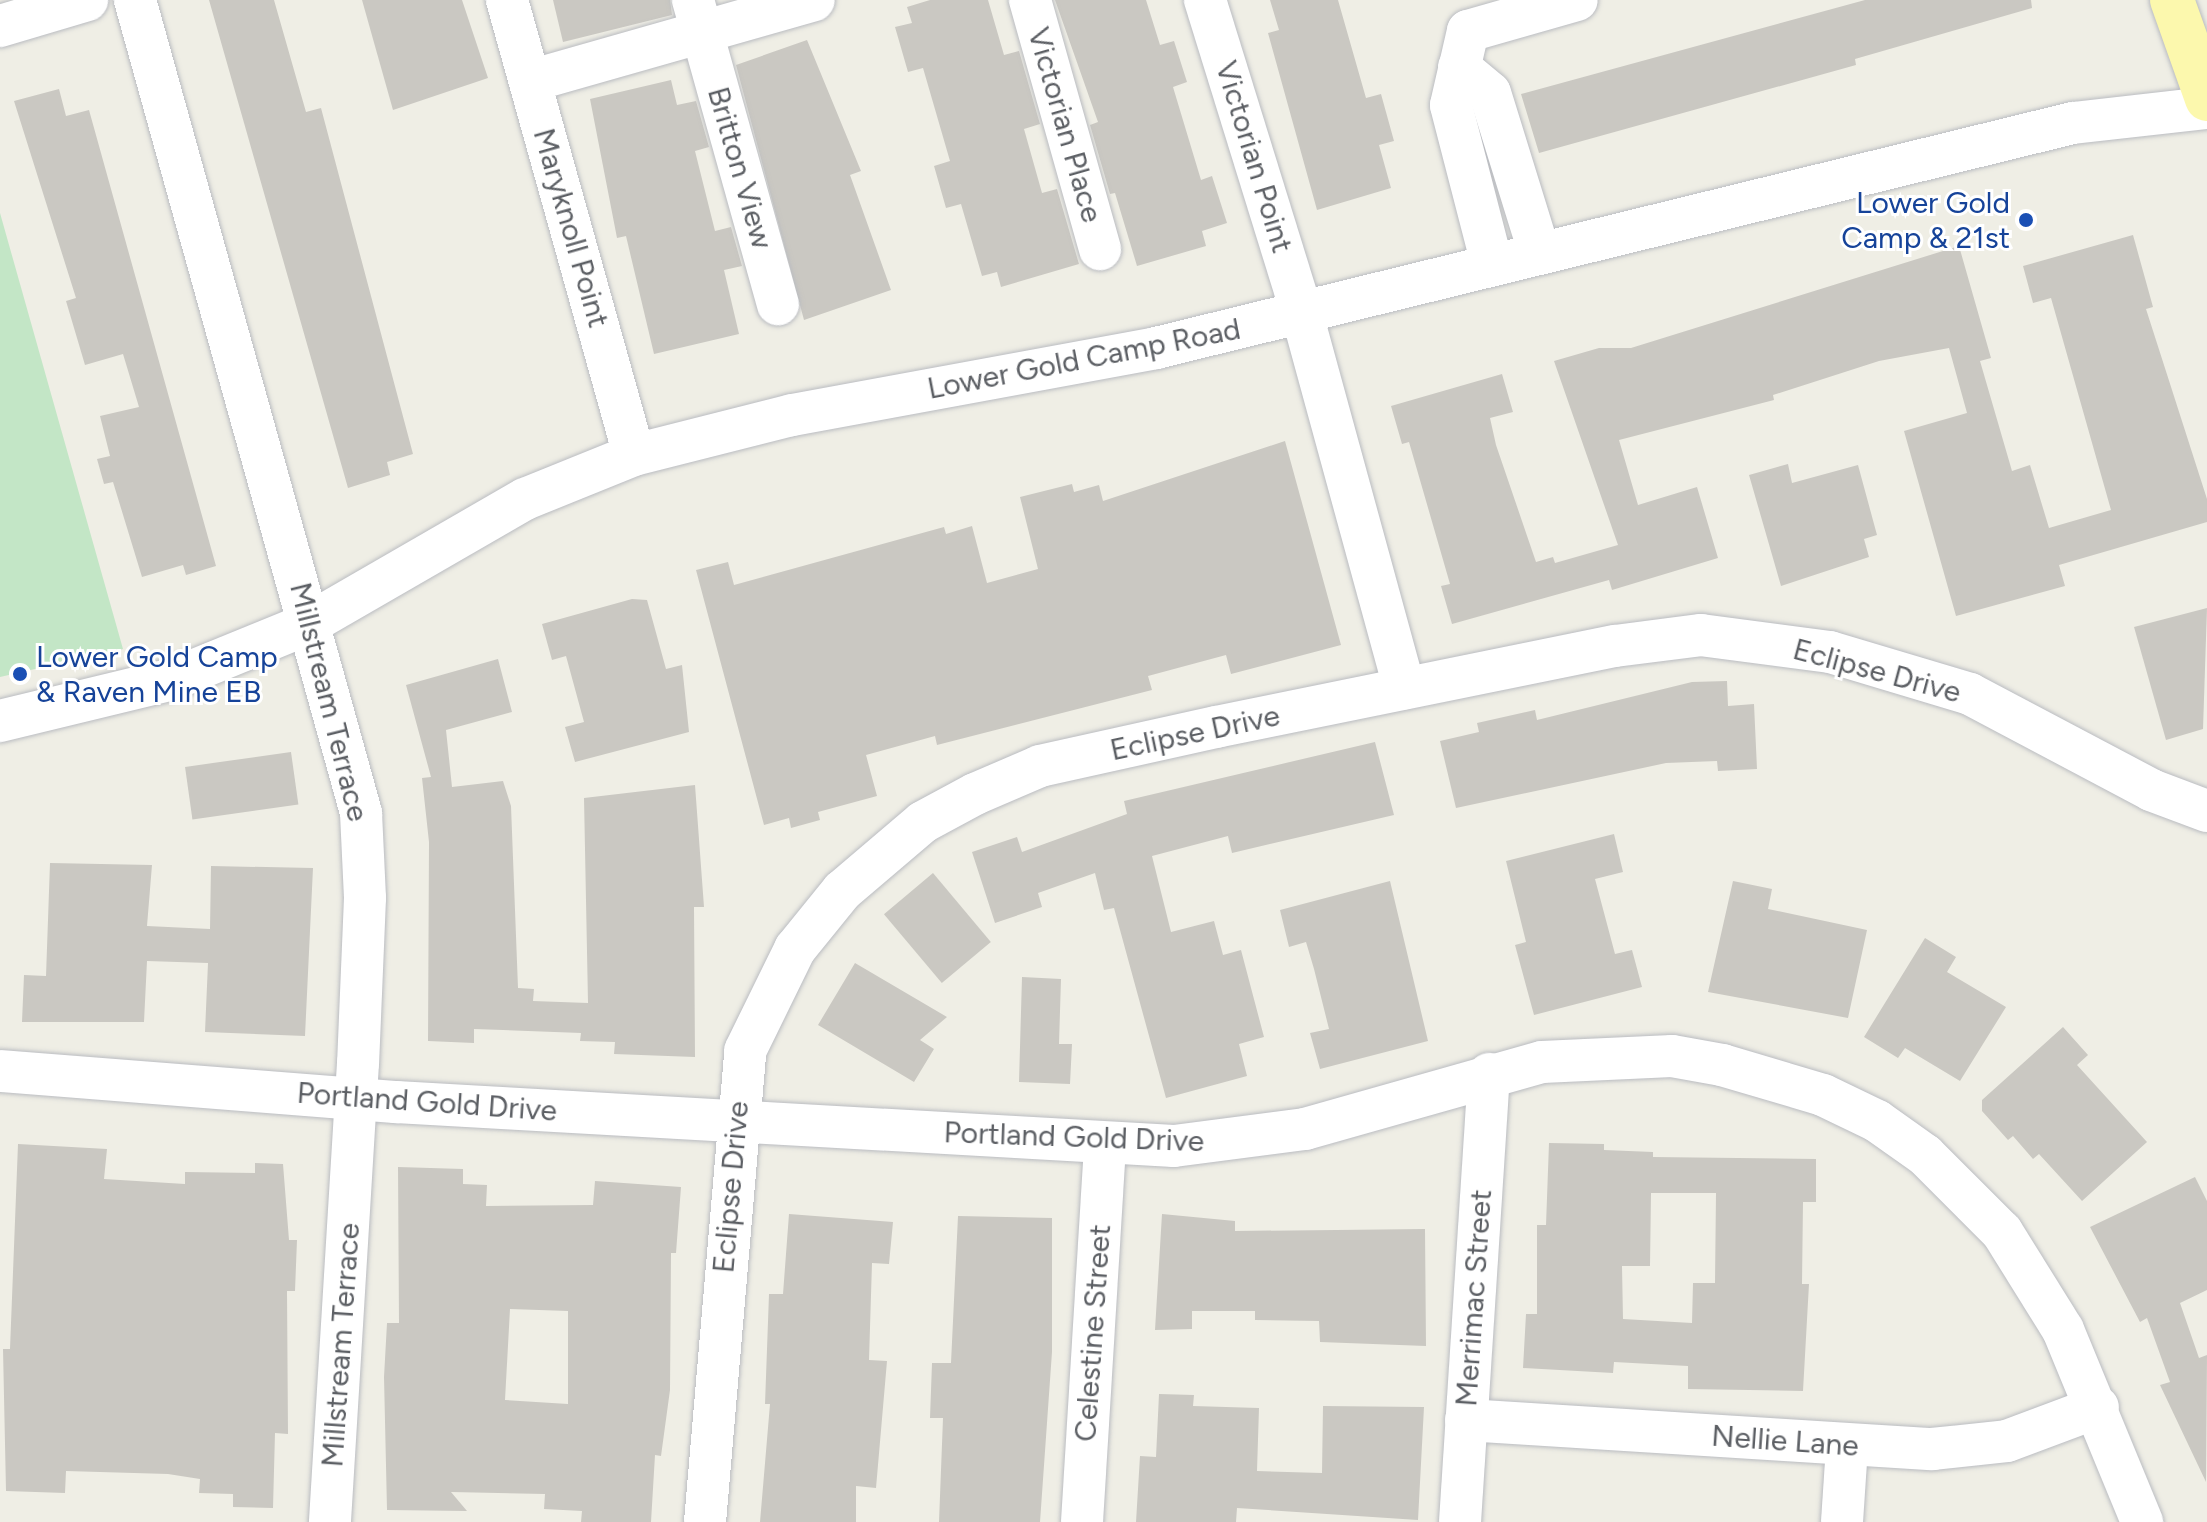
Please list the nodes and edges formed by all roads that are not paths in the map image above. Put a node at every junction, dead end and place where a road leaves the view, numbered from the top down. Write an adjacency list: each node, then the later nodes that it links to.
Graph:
1 (87, 0): 10 (street)
2 (135, 0): 21 (street, Millstream Terrace)
3 (507, 0): 12 (street, Maryknoll Point)
4 (814, 0): 9 (street)
5 (1030, 0): 15 (street, Victorian Place)
6 (1205, 0): 19 (street, Victorian Point)
7 (1577, 0): 11 (street)
8 (2172, 0): 13 (main road)
9 (698, 16): 12 (street); 18 (street, Britton View)
10 (0, 26)
11 (1459, 67): 16 (street); 17 (street)
12 (530, 81): 20 (street, Maryknoll Point)
13 (2207, 99)
14 (2207, 108): 16 (street, Lower Gold Camp Road)
15 (1100, 249)
16 (1539, 251): 17 (street, Lower Gold Camp Road)
17 (1492, 264): 19 (street, Lower Gold Camp Road)
18 (778, 304)
19 (1302, 314): 20 (street, Lower Gold Camp Road); 22 (street, Victorian Point)
20 (634, 455): 21 (street, Lower Gold Camp Road)
21 (310, 623): 23 (street, Lower Gold Camp Road); 27 (street, Millstream Terrace)
22 (1404, 688): 24 (street, Eclipse Drive); 28 (street, Eclipse Drive)
23 (0, 721)
24 (2207, 811)
25 (0, 1071): 27 (street, Portland Gold Drive)
26 (1489, 1074): 29 (street, Portland Gold Drive); 30 (street, Portland Gold Drive); 31 (street, Merrimac Street)
27 (356, 1099): 28 (street, Portland Gold Drive); 33 (street, Millstream Terrace)
28 (735, 1122): 29 (street, Portland Gold Drive); 34 (street, Eclipse Drive)
29 (1105, 1145): 35 (street, Celestine Street)
30 (2098, 1407): 32 (street, Nellie Lane); 38 (street, Portland Gold Drive)
31 (1466, 1420): 32 (street, Nellie Lane); 36 (street, Merrimac Street)
32 (1847, 1447): 37 (street)
33 (330, 1522)
34 (705, 1522)
35 (1082, 1522)
36 (1460, 1522)
37 (1842, 1522)
38 (2142, 1522)

